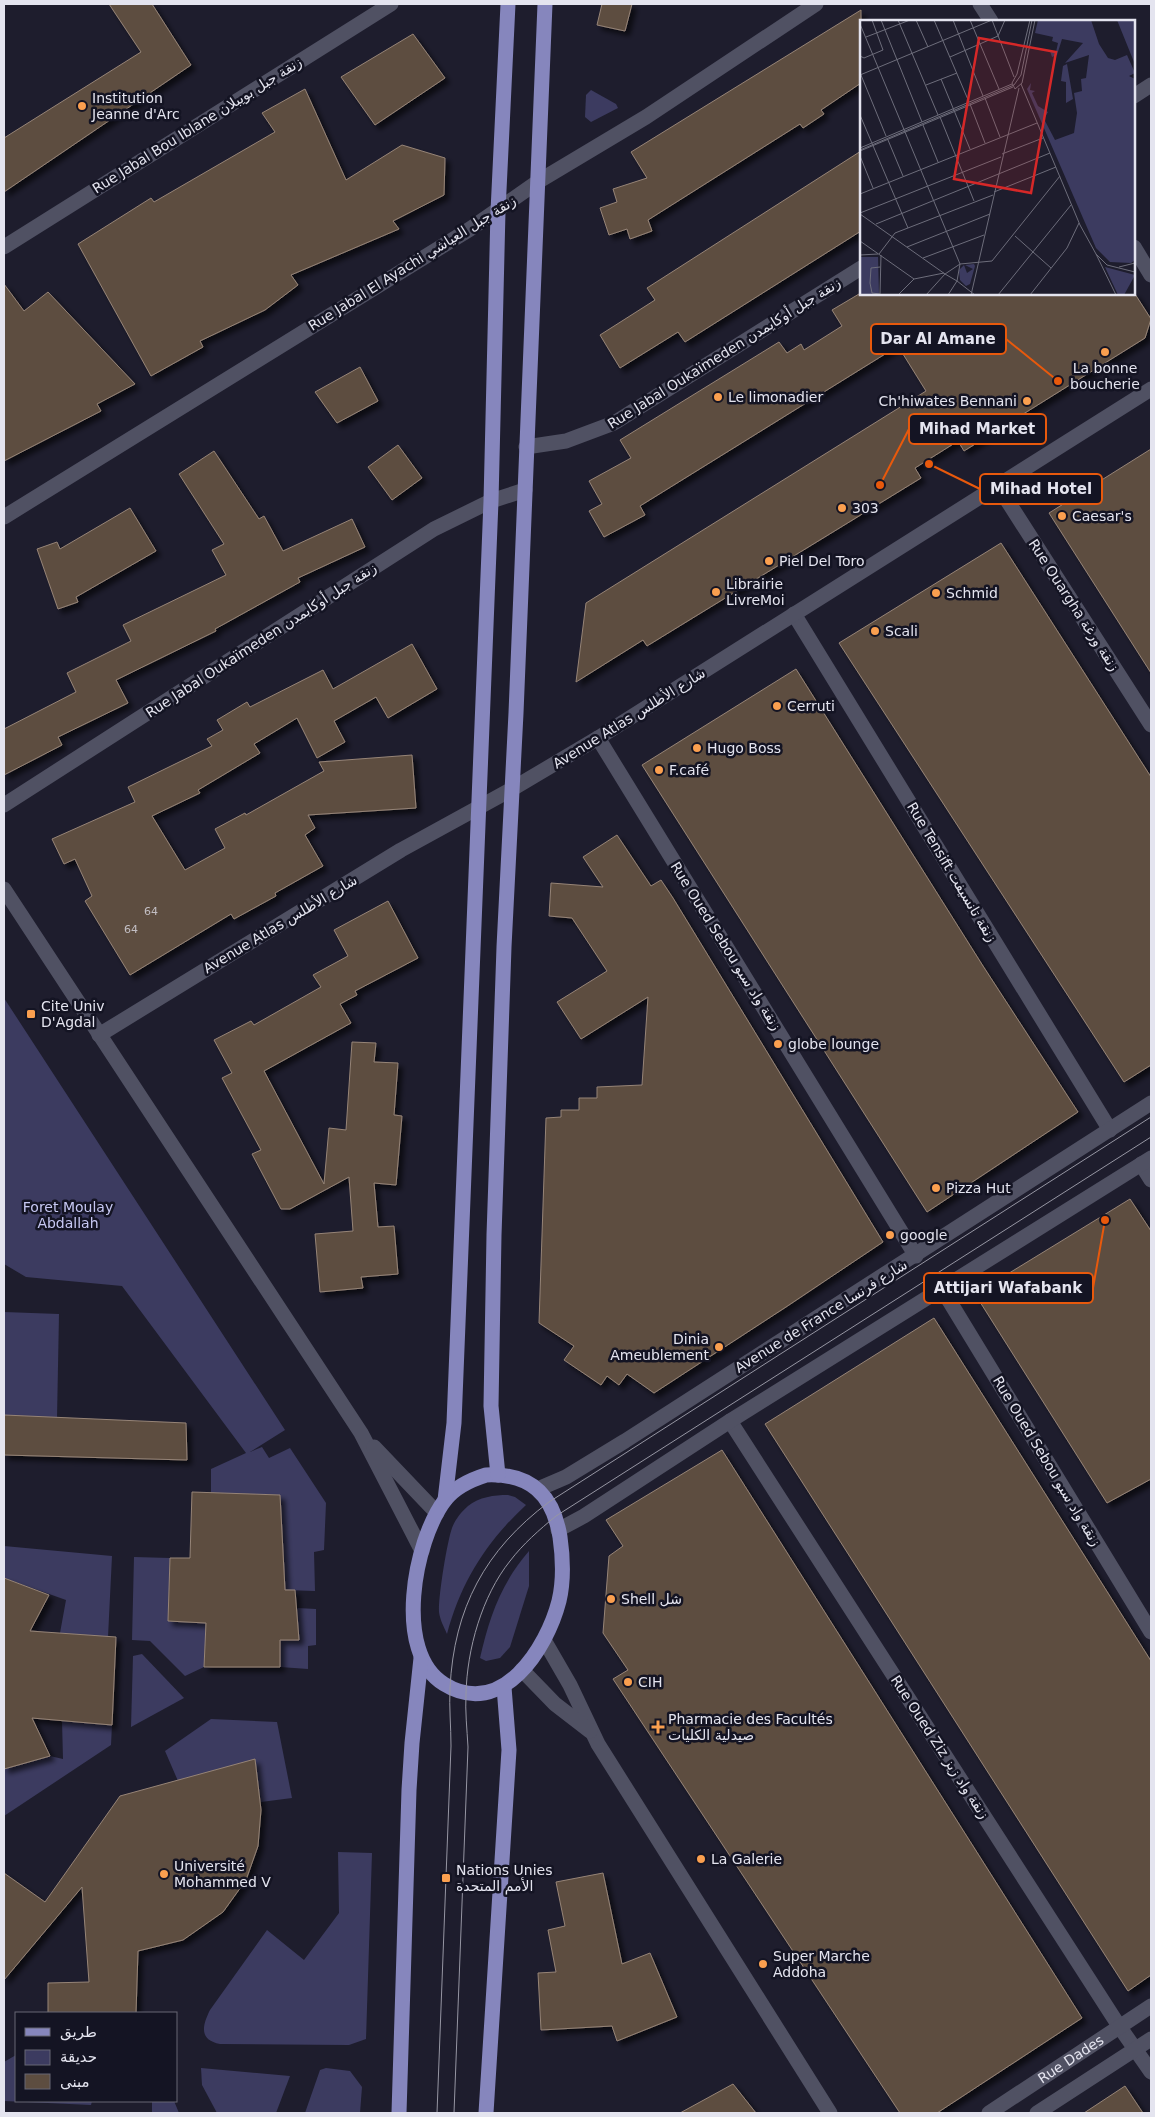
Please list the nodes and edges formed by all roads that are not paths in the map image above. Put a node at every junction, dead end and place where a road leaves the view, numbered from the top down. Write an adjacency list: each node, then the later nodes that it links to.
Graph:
1 (391, 4): 11 (street, Rue Jabal Bou Iblane زنقة جبل بويبلان)
2 (508, 4): 10 (main road)
3 (546, 4): 9 (main road)
4 (816, 4): 9 (street, Rue Jabal El Ayachi زنقة جبل العياشي)
5 (980, 4): 6 (street)
6 (990, 20)
7 (1151, 85): 8 (street)
8 (1135, 95)
9 (539, 182): 10 (street, Rue Jabal El Ayachi زنقة جبل العياشي); 16 (main road)
10 (498, 211): 19 (main road); 20 (street, Rue Jabal El Ayachi زنقة جبل العياشي)
11 (4, 247)
12 (1135, 249): 14 (street)
13 (860, 269): 16 (street, Rue Jabal Oukaïmeden زنقة جبل أوكايمدن)
14 (1151, 275)
15 (1151, 389): 17 (street, Avenue Atlas شارع الأطلس)
16 (526, 447): 18 (main road)
17 (998, 486): 21 (street, Avenue Atlas شارع الأطلس); 22 (street, Rue Ouargha زنقة ورغة)
18 (525, 490): 19 (street, Rue Jabal Oukaïmeden زنقة جبل أوكايمدن); 24 (main road)
19 (491, 501): 25 (street, Rue Jabal Oukaïmeden زنقة جبل أوكايمدن); 26 (main road)
20 (4, 517)
21 (794, 614): 23 (street, Avenue Atlas شارع الأطلس); 30 (street, Rue Tensift زنقة تانسيفت)
22 (1151, 724)
23 (598, 738): 24 (street, Avenue Atlas شارع الأطلس); 33 (street, Rue Oued Sebou زنقة واد سبو)
24 (512, 789): 26 (street, Avenue Atlas شارع الأطلس); 37 (main road)
25 (4, 804)
26 (479, 807): 28 (street, Avenue Atlas شارع الأطلس); 39 (main road)
27 (4, 889): 28 (street)
28 (99, 1035): 36 (street)
29 (1151, 1103): 30 (street, Avenue de France شارع فرنسا)
30 (1110, 1130): 33 (street, Avenue de France شارع فرنسا)
31 (1146, 1161): 32 (street); 34 (street)
32 (1151, 1180)
33 (916, 1256): 38 (street, Avenue de France شارع فرنسا)
34 (942, 1289): 35 (street); 43 (street, Rue Oued Sebou زنقة واد سبو)
35 (730, 1421): 41 (street); 50 (street, Rue Oued Ziz زنقة واد زيز)
36 (361, 1433): 40 (street); 42 (street)
37 (498, 1475): 38 (main road); 39 (main road)
38 (538, 1489): 41 (main road)
39 (445, 1500): 40 (main road)
40 (437, 1513): 42 (main road)
41 (558, 1530): 44 (main road)
42 (422, 1551): 45 (main road)
43 (1151, 1632)
44 (544, 1640): 46 (main road); 48 (street)
45 (421, 1658): 47 (main road); 54 (main road)
46 (522, 1670): 47 (main road); 48 (street)
47 (504, 1687): 55 (main road)
48 (591, 1732): 56 (street)
49 (1151, 2006): 50 (street, Rue Dades)
50 (1119, 2026): 52 (street, Rue Oued Ziz زنقة واد زيز); 57 (street, Rue Dades)
51 (1151, 2038): 52 (street, Rue Dades)
52 (1136, 2048): 53 (street, Rue Oued Ziz زنقة واد زيز); 58 (street, Rue Dades)
53 (1151, 2072)
54 (399, 2113)
55 (486, 2113)
56 (830, 2113)
57 (989, 2113)
58 (1038, 2113)

